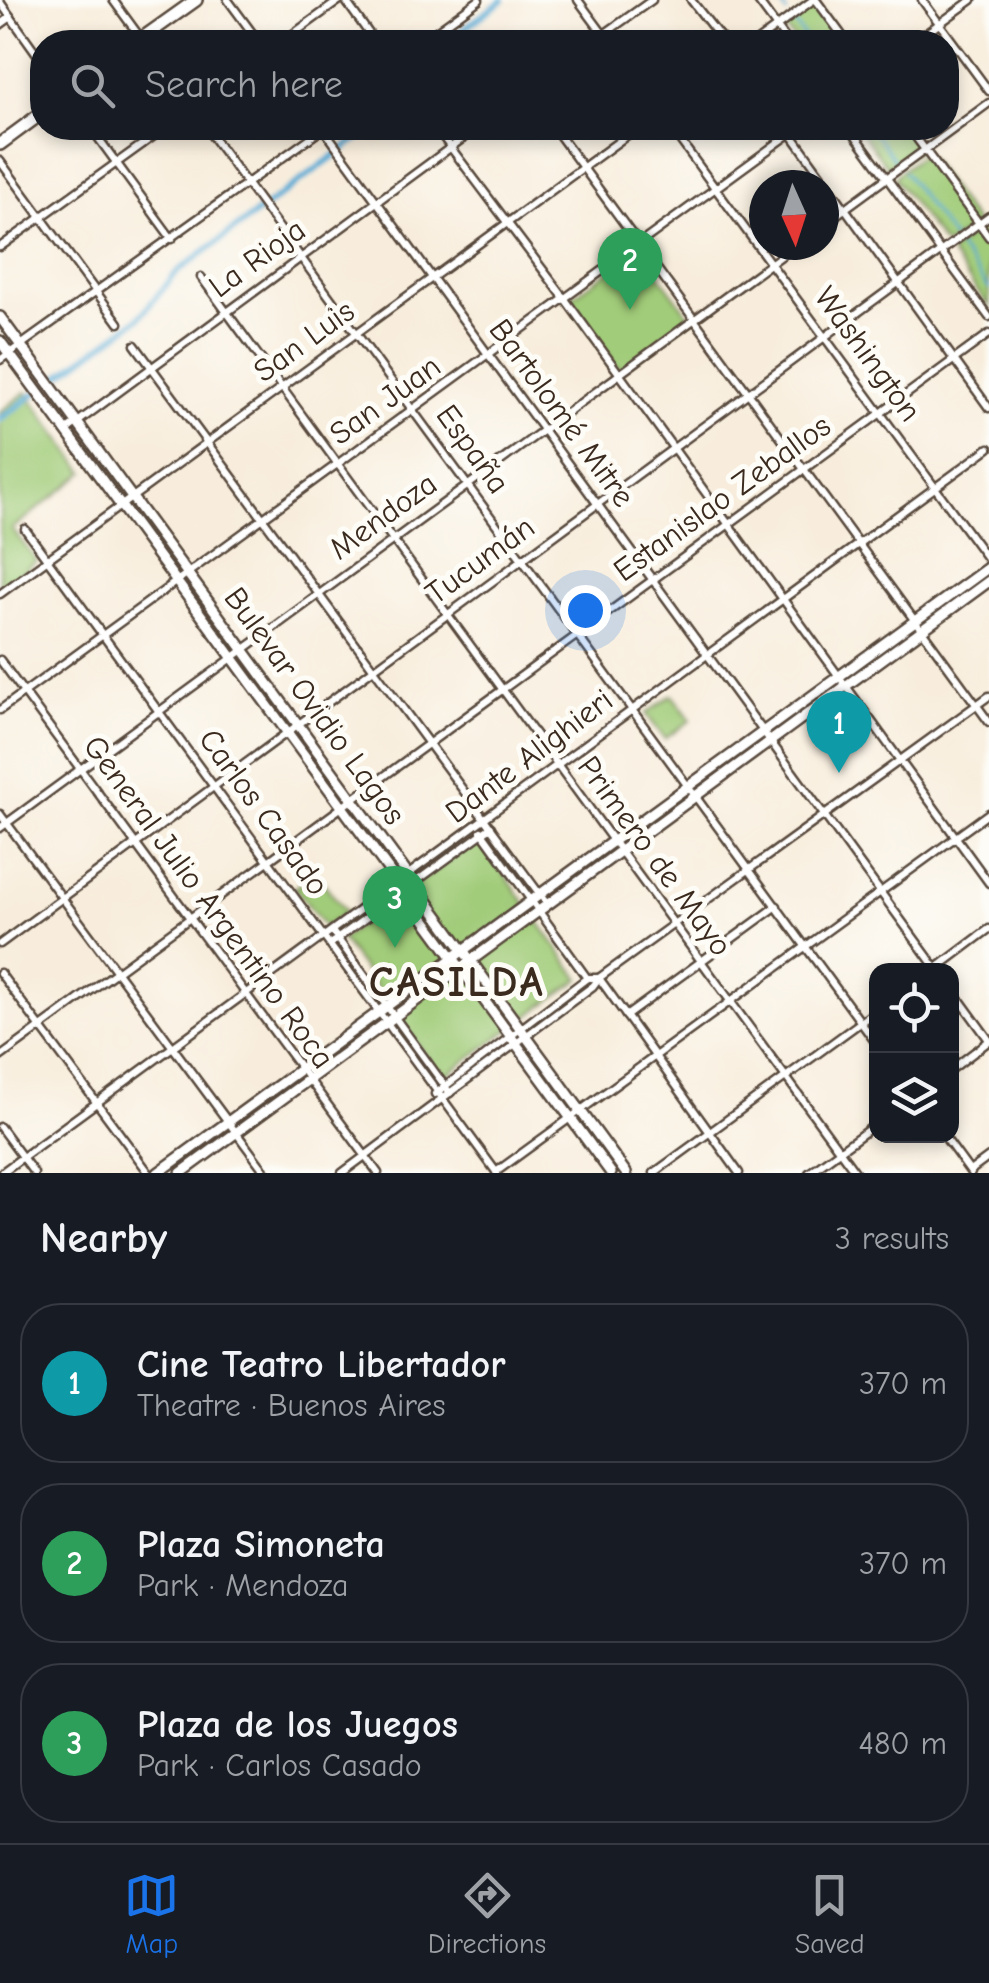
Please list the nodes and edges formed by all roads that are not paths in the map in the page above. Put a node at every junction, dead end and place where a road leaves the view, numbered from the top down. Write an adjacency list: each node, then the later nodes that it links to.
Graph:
1 (113, 0): 20 (street)
2 (196, 0): 21 (highway)
3 (228, 0): 22 (street)
4 (343, 0): 23 (street); 24 (street)
5 (460, 0): 15 (street)
6 (480, 0): 15 (street)
7 (578, 0): 26 (street)
8 (652, 0): 27 (street)
9 (692, 0): 28 (street)
10 (757, 0): 19 (street)
11 (814, 0): 19 (street); 31 (street)
12 (922, 0): 17 (street)
13 (972, 0): 17 (street)
14 (0, 2): 16 (street)
15 (466, 10): 25 (street)
16 (11, 17): 18 (street); 34 (street)
17 (939, 24): 32 (street); 33 (street)
18 (0, 25)
19 (777, 27): 29 (street); 30 (street)
20 (133, 30)
21 (156, 30)
22 (250, 30)
23 (299, 30)
24 (367, 30)
25 (438, 30)
26 (599, 30)
27 (610, 30)
28 (715, 30)
29 (773, 30)
30 (779, 30)
31 (838, 30)
32 (931, 30)
33 (943, 30)
34 (30, 44)
35 (959, 51): 36 (street)
36 (989, 91)
37 (989, 103): 39 (street)
38 (30, 122): 55 (highway)
39 (959, 124)
40 (100, 140): 59 (street)
41 (148, 140): 59 (street)
42 (215, 140): 62 (street, España)
43 (307, 140): 62 (street)
44 (332, 140): 64 (street, Bartolomé Mitre)
45 (445, 140): 56 (street)
46 (461, 140): 56 (street, La Rioja)
47 (563, 140): 60 (street)
48 (620, 140): 60 (street, San Luis)
49 (680, 140): 63 (street, Washington)
50 (778, 140): 63 (street, San Juan)
51 (799, 140): 65 (street)
52 (859, 140): 61 (street)
53 (918, 140): 57 (street)
54 (936, 140): 57 (street)
55 (0, 144)
56 (451, 147): 64 (street, La Rioja); 69 (street)
57 (924, 148): 61 (street); 70 (street)
58 (0, 161): 68 (street)
59 (116, 163): 68 (street); 72 (street)
60 (583, 167): 69 (street, San Luis); 73 (street)
61 (886, 177): 65 (street); 75 (street)
62 (248, 184): 72 (street); 76 (street, España)
63 (716, 188): 73 (street, San Juan); 78 (street, Washington)
64 (376, 202): 76 (street, La Rioja); 80 (street, Bartolomé Mitre)
65 (845, 209): 66 (street); 81 (street)
66 (839, 213)
67 (989, 216): 70 (street, Tucumán)
68 (41, 218): 74 (street); 82 (street)
69 (506, 223): 80 (street, San Luis); 83 (street)
70 (980, 224): 71 (street); 75 (street, Tucumán)
71 (989, 237)
72 (172, 239): 82 (street)
73 (640, 245): 83 (street, San Juan); 87 (street)
74 (0, 247)
75 (941, 252): 81 (street, Tucumán); 86 (street)
76 (302, 257): 84 (street, La Rioja); 89 (street, España)
77 (775, 260): 78 (street, Mendoza)
78 (770, 264): 87 (street, Mendoza); 91 (street, Washington)
79 (201, 277): 84 (street, Primero de Mayo)
80 (432, 278): 89 (street, San Luis); 96 (street, Bartolomé Mitre)
81 (898, 284): 91 (street, Tucumán); 97 (street)
82 (96, 292): 88 (street); 94 (street)
83 (565, 300): 96 (street, San Juan); 100 (street)
84 (226, 312): 99 (street, La Rioja); 101 (street, Primero de Mayo)
85 (0, 317): 94 (main road, Bulevar Ovidio Lagos)
86 (989, 317)
87 (696, 320): 100 (street, Mendoza); 102 (street)
88 (119, 322)
89 (357, 332): 101 (street, San Luis); 104 (street, España)
90 (989, 334): 97 (street, Estanislao Zeballos)
91 (824, 338): 102 (street, Tucumán); 105 (street, Washington)
92 (0, 341): 95 (main road, Bulevar Ovidio Lagos)
93 (135, 345): 99 (street)
94 (21, 346): 95 (street); 106 (main road, Bulevar Ovidio Lagos)
95 (10, 354): 98 (street); 107 (main road, Bulevar Ovidio Lagos)
96 (488, 355): 104 (street, San Juan); 108 (street, Bartolomé Mitre)
97 (954, 359): 103 (street); 105 (street, Estanislao Zeballos)
98 (0, 360)
99 (151, 367): 106 (street, La Rioja); 109 (street)
100 (620, 376): 108 (street, Mendoza); 111 (street)
101 (282, 388): 109 (street, San Luis); 112 (street, Primero de Mayo)
102 (748, 394): 111 (street, Tucumán); 113 (street)
103 (989, 408)
104 (414, 410): 112 (street, San Juan); 114 (street, España)
105 (881, 413): 113 (street, Estanislao Zeballos); 115 (street, Washington)
106 (76, 422): 107 (street, La Rioja); 116 (main road, Bulevar Ovidio Lagos)
107 (67, 430): 117 (main road, Bulevar Ovidio Lagos)
108 (543, 430): 114 (street, Mendoza); 118 (street, Bartolomé Mitre)
109 (206, 443): 116 (street, San Luis); 119 (street)
110 (989, 448): 115 (street, Dante Alighieri)
111 (673, 449): 118 (street, Tucumán); 120 (street)
112 (338, 465): 119 (street, San Juan); 122 (street, Primero de Mayo)
113 (804, 468): 120 (street, Estanislao Zeballos); 123 (street)
114 (468, 485): 122 (street, Mendoza); 125 (street, España)
115 (934, 488): 123 (street, Dante Alighieri); 126 (street, Washington)
116 (131, 497): 117 (street, San Luis); 127 (main road, Bulevar Ovidio Lagos)
117 (121, 504): 124 (street, San Luis); 130 (main road, Bulevar Ovidio Lagos)
118 (598, 506): 125 (street, Tucumán); 128 (street, Bartolomé Mitre)
119 (263, 520): 127 (street, San Juan); 132 (street)
120 (726, 524): 128 (street, Estanislao Zeballos); 133 (street)
121 (25, 529): 124 (street, Carlos Casado)
122 (393, 540): 132 (street, Mendoza); 134 (street, Primero de Mayo)
123 (858, 544): 133 (street, Dante Alighieri); 135 (street)
124 (48, 560): 131 (street, San Luis); 137 (street, Carlos Casado)
125 (523, 560): 134 (street, Tucumán); 136 (street, España)
126 (989, 564): 135 (main road)
127 (188, 575): 130 (street, San Juan); 138 (main road, Bulevar Ovidio Lagos)
128 (652, 579): 136 (street, Estanislao Zeballos); 139 (street, Bartolomé Mitre)
129 (989, 580): 135 (main road)
130 (179, 582): 137 (street, San Juan); 140 (main road, Bulevar Ovidio Lagos)
131 (0, 594)
132 (318, 595): 138 (street, Mendoza); 142 (street)
133 (782, 600): 139 (street, Dante Alighieri); 143 (street)
134 (448, 615): 142 (street, Tucumán); 144 (street, Primero de Mayo)
135 (919, 625): 143 (main road); 147 (street)
136 (577, 634): 144 (street, Estanislao Zeballos); 149 (street, España)
137 (102, 635): 145 (street, San Juan); 150 (street, Carlos Casado)
138 (243, 650): 140 (street, Mendoza); 152 (main road, Bulevar Ovidio Lagos)
139 (707, 655): 149 (street, Dante Alighieri); 153 (street, Bartolomé Mitre)
140 (234, 657): 150 (street, Mendoza); 154 (main road, Bulevar Ovidio Lagos)
141 (0, 660): 145 (street, General Julio Argentino Roca)
142 (373, 670): 152 (street, Tucumán); 156 (street)
143 (842, 681): 153 (main road); 155 (main road); 157 (street)
144 (502, 689): 156 (street, Estanislao Zeballos); 158 (street, Primero de Mayo)
145 (24, 692): 148 (street, San Juan); 159 (street, General Julio Argentino Roca)
146 (989, 696): 147 (street)
147 (977, 705): 151 (street); 157 (street)
148 (0, 710)
149 (632, 710): 158 (street, Dante Alighieri); 160 (street, España)
150 (160, 712): 159 (street, Mendoza); 161 (street, Carlos Casado)
151 (989, 722)
152 (299, 726): 154 (street, Tucumán); 163 (main road, Bulevar Ovidio Lagos)
153 (764, 731): 155 (street, Bartolomé Mitre); 160 (main road)
154 (289, 734): 161 (street, Tucumán); 164 (main road, Bulevar Ovidio Lagos)
155 (771, 741): 162 (main road); 167 (street, Bartolomé Mitre)
156 (427, 744): 163 (street, Estanislao Zeballos); 168 (street)
157 (899, 762): 167 (street); 172 (street)
158 (557, 765): 168 (street, Dante Alighieri); 174 (street, Primero de Mayo)
159 (80, 769): 169 (street, Mendoza); 173 (street, General Julio Argentino Roca)
160 (689, 786): 162 (street, España); 174 (main road)
161 (214, 787): 173 (street, Tucumán); 175 (street, Carlos Casado)
162 (696, 795): 174 (main road); 176 (street, España)
163 (352, 799): 164 (street, Estanislao Zeballos); 177 (main road, Bulevar Ovidio Lagos)
164 (342, 806): 175 (street, Estanislao Zeballos); 179 (main road, Bulevar Ovidio Lagos)
165 (989, 813): 172 (street)
166 (0, 814): 169 (street)
167 (824, 817): 176 (street); 180 (street, Bartolomé Mitre)
168 (486, 819): 170 (street); 171 (street, Dante Alighieri)
169 (3, 826): 181 (street)
170 (491, 827): 171 (street, Dante Alighieri); 182 (street)
171 (480, 830): 177 (street, Dante Alighieri); 182 (street)
172 (956, 838): 178 (street); 180 (street)
173 (135, 844): 181 (street, Tucumán); 184 (street, General Julio Argentino Roca)
174 (617, 846): 182 (main road); 185 (street, Primero de Mayo)
175 (268, 861): 184 (street, Estanislao Zeballos); 187 (street, Carlos Casado)
176 (751, 870): 183 (street, España); 185 (street)
177 (411, 880): 179 (street, Dante Alighieri); 192 (main road, Bulevar Ovidio Lagos)
178 (989, 883)
179 (402, 886): 187 (street, Dante Alighieri); 188 (street, Dante Alighieri); 193 (main road, Bulevar Ovidio Lagos)
180 (881, 892): 191 (street); 196 (street, Bartolomé Mitre)
181 (62, 898): 189 (street, Tucumán); 199 (street)
182 (539, 903): 192 (main road); 194 (main road); 201 (street)
183 (777, 906): 191 (street, España); 195 (street)
184 (190, 918): 199 (street, Estanislao Zeballos); 203 (street, General Julio Argentino Roca)
185 (675, 924): 195 (street, Primero de Mayo); 202 (street)
186 (989, 930): 197 (street)
187 (328, 934): 188 (street, Carlos Casado); 190 (street, Carlos Casado); 203 (street, Dante Alighieri)
188 (338, 938): 190 (street, Dante Alighieri); 206 (street, Carlos Casado)
189 (0, 944)
190 (330, 944): 206 (street, Carlos Casado)
191 (806, 946): 205 (street); 210 (street, España)
192 (463, 950): 193 (main road); 194 (main road, Bulevar Ovidio Lagos)
193 (454, 958): 198 (main road, Bulevar Ovidio Lagos); 206 (main road)
194 (471, 962): 198 (main road); 212 (main road, Bulevar Ovidio Lagos)
195 (702, 962): 205 (street, Primero de Mayo); 207 (street)
196 (931, 963)
197 (945, 963)
198 (462, 968): 209 (main road); 214 (main road, Bulevar Ovidio Lagos)
199 (116, 972): 211 (street, Estanislao Zeballos); 216 (street)
200 (0, 973): 211 (street)
201 (587, 978): 202 (street); 212 (street)
202 (598, 978): 207 (street); 212 (street)
203 (245, 994): 216 (street, Dante Alighieri); 220 (street, General Julio Argentino Roca)
204 (959, 999): 215 (street)
205 (730, 1002): 217 (street); 221 (street, Primero de Mayo)
206 (384, 1009): 209 (street, Carlos Casado); 220 (main road)
207 (626, 1016): 217 (street)
208 (869, 1016): 210 (street)
209 (391, 1020): 222 (main road); 223 (street, Carlos Casado); 224 (street, Carlos Casado)
210 (861, 1022): 213 (street, España); 221 (street)
211 (40, 1027): 218 (street, Estanislao Zeballos); 227 (street)
212 (523, 1032): 214 (street); 229 (main road, Bulevar Ovidio Lagos)
213 (869, 1033)
214 (514, 1039): 223 (street); 225 (street); 230 (main road, Bulevar Ovidio Lagos)
215 (989, 1040): 219 (street)
216 (172, 1048): 227 (street, Dante Alighieri); 231 (street)
217 (655, 1056): 229 (street); 235 (street)
218 (0, 1057)
219 (959, 1063)
220 (302, 1069): 222 (street, General Julio Argentino Roca); 231 (main road)
221 (786, 1077): 235 (street); 237 (street, Primero de Mayo)
222 (310, 1080): 234 (main road); 238 (street, General Julio Argentino Roca)
223 (444, 1084): 224 (street); 225 (street, Carlos Casado)
224 (436, 1091): 226 (street, Carlos Casado); 228 (street)
225 (450, 1093): 226 (street)
226 (442, 1099): 228 (street); 250 (street, Carlos Casado)
227 (96, 1103): 240 (street, Dante Alighieri); 244 (street)
228 (432, 1104): 238 (street)
229 (580, 1110): 230 (street); 252 (main road, Bulevar Ovidio Lagos)
230 (570, 1116): 250 (street); 251 (main road, Bulevar Ovidio Lagos)
231 (228, 1122): 234 (street); 245 (main road)
232 (0, 1127): 240 (street)
233 (869, 1129): 237 (street)
234 (236, 1133): 246 (main road); 247 (street)
235 (709, 1133): 253 (street); 254 (street)
236 (949, 1143): 241 (street)
237 (840, 1150): 255 (street); 256 (street, Primero de Mayo)
238 (366, 1156): 248 (street); 249 (street, General Julio Argentino Roca)
239 (989, 1157): 241 (street)
240 (22, 1158): 242 (street, Dante Alighieri); 243 (street)
241 (969, 1172)
242 (1, 1173)
243 (34, 1173)
244 (149, 1173)
245 (158, 1173)
246 (181, 1173)
247 (266, 1173)
248 (342, 1173)
249 (378, 1173)
250 (496, 1173)
251 (612, 1173)
252 (626, 1173)
253 (654, 1173)
254 (739, 1173)
255 (809, 1173)
256 (856, 1173)

